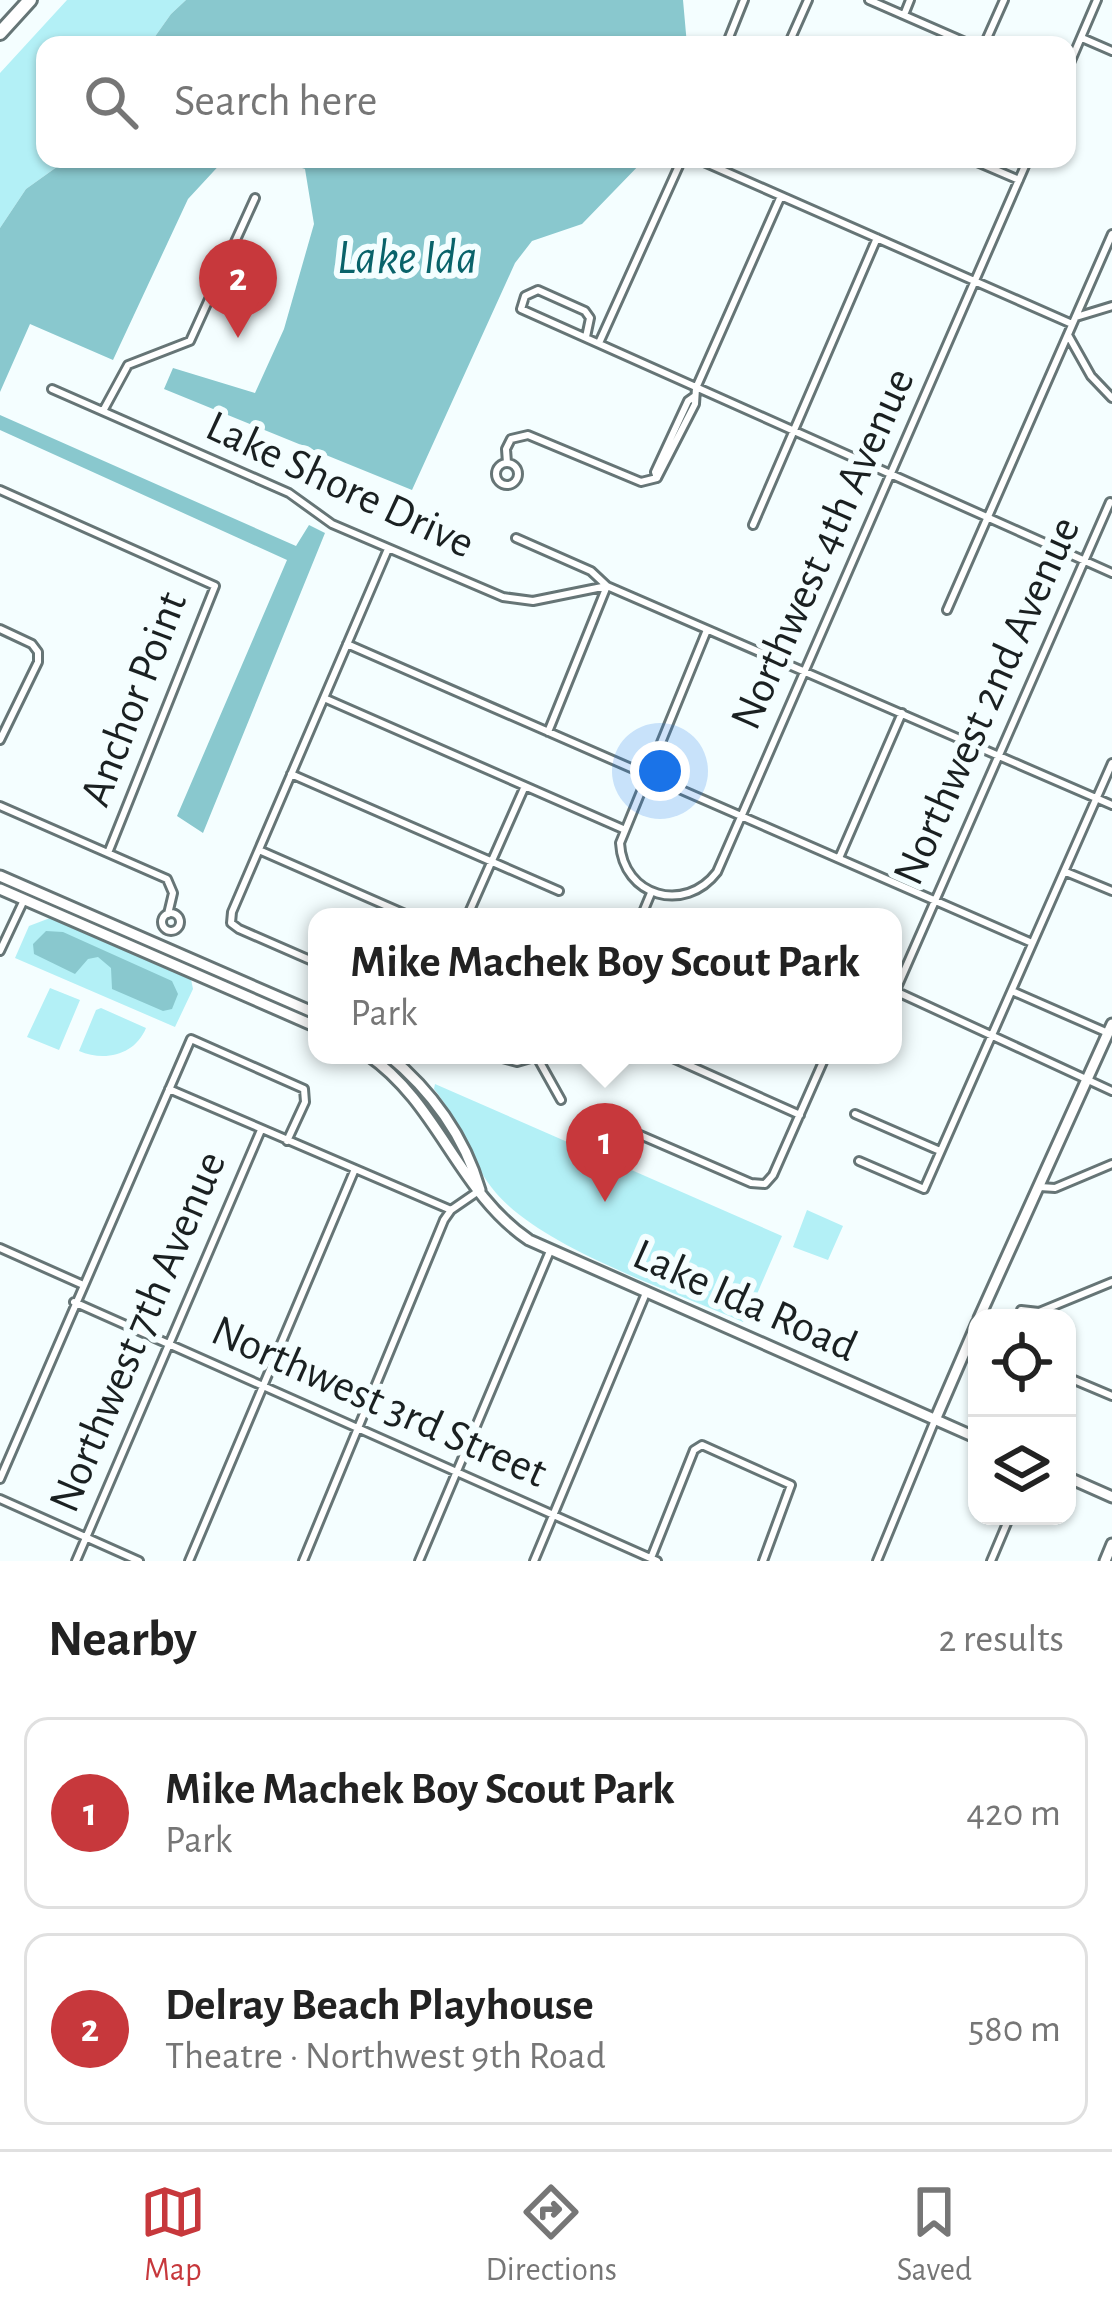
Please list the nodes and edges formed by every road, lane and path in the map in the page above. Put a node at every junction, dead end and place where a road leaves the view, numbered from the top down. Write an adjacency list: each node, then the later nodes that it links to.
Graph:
1 (30, 0): 9 (highway)
2 (744, 0): 10 (street)
3 (808, 0): 11 (street)
4 (869, 0): 8 (street)
5 (910, 0): 8 (street)
6 (1004, 0): 13 (street)
7 (1097, 0): 14 (street)
8 (904, 15): 12 (street)
9 (0, 33)
10 (730, 36)
11 (792, 36)
12 (952, 36)
13 (988, 36)
14 (1081, 38): 15 (street); 16 (street)
15 (1076, 49)
16 (1112, 52)
17 (678, 168): 31 (street)
18 (717, 168): 22 (street)
19 (991, 168): 21 (street)
20 (1024, 168): 21 (street, Northwest 4th Avenue)
21 (1019, 180): 26 (street, Northwest 4th Avenue)
22 (781, 196): 25 (street); 33 (street)
23 (255, 198): 35 (street)
24 (1112, 234): 28 (street)
25 (877, 238): 26 (street); 36 (street)
26 (976, 281): 28 (street); 38 (street, Northwest 4th Avenue)
27 (1112, 306): 28 (street)
28 (1074, 320): 29 (street)
29 (1068, 334): 34 (street); 41 (street)
30 (586, 337): 30 (street); 31 (street)
31 (599, 343): 33 (street)
32 (52, 389): 35 (street, Lake Shore Drive)
33 (695, 392): 36 (street); 37 (street)
34 (1112, 398)
35 (104, 411): 44 (street, Lake Shore Drive)
36 (793, 433): 38 (street); 42 (street)
37 (506, 463)
38 (891, 476): 41 (street); 52 (street, Northwest 4th Avenue)
39 (0, 490): 68 (street, Anchor Point)
40 (1110, 502): 45 (street, Northwest 2nd Avenue)
41 (987, 518): 45 (street); 48 (street)
42 (753, 525)
43 (516, 538): 47 (street)
44 (388, 549): 47 (street, Lake Shore Drive); 51 (street)
45 (1084, 561): 46 (street); 57 (street, Northwest 2nd Avenue)
46 (1112, 573)
47 (607, 586): 50 (street); 55 (street)
48 (947, 610)
49 (0, 629): 56 (street)
50 (707, 630): 52 (street); 60 (street)
51 (347, 644): 53 (street); 55 (street)
52 (806, 670): 54 (street); 65 (street, Northwest 4th Avenue)
53 (324, 698): 59 (street); 61 (street)
54 (902, 713): 57 (street); 69 (street)
55 (548, 732): 60 (street)
56 (0, 740)
57 (1000, 755): 62 (street); 78 (street, Northwest 2nd Avenue)
58 (1112, 763): 62 (street)
59 (291, 774): 67 (street); 70 (street)
60 (645, 774): 65 (street); 66 (street)
61 (524, 786): 66 (street); 70 (street)
62 (1096, 798): 63 (street); 71 (street)
63 (1112, 805)
64 (0, 806): 68 (street)
65 (742, 816): 69 (street); 76 (street, Northwest 4th Avenue)
66 (623, 829): 76 (street)
67 (259, 850): 79 (street); 85 (street)
68 (108, 853): 82 (street)
69 (838, 859): 78 (street)
70 (491, 862): 74 (street); 80 (street)
71 (1064, 871): 75 (street); 83 (street)
72 (0, 876): 77 (street)
73 (0, 889): 77 (street)
74 (559, 891)
75 (1112, 891)
76 (651, 892): 81 (street)
77 (27, 894): 84 (street); 87 (street); 88 (street)
78 (935, 901): 83 (street); 86 (street, Northwest 2nd Avenue)
79 (391, 908)
80 (471, 908)
81 (644, 908)
82 (168, 914)
83 (1032, 944): 89 (street)
84 (0, 951)
85 (308, 959)
86 (902, 973)
87 (225, 974): 88 (street); 91 (street)
88 (204, 978): 92 (street)
89 (1012, 990): 93 (street); 94 (street)
90 (902, 995): 94 (street)
91 (308, 1010)
92 (308, 1023)
93 (1110, 1028): 100 (street)
94 (992, 1035): 100 (street); 109 (street)
95 (378, 1064): 114 (street, Lake Ida Road)
96 (397, 1064): 114 (street, Lake Ida Road)
97 (543, 1064): 103 (street)
98 (686, 1064): 105 (street)
99 (822, 1064): 105 (street)
100 (1087, 1080): 102 (street); 113 (street)
101 (169, 1088): 107 (street); 108 (street); 119 (street)
102 (1112, 1091)
103 (561, 1100)
104 (855, 1114): 109 (street)
105 (800, 1115): 106 (street)
106 (617, 1125)
107 (260, 1130): 108 (street); 124 (street, Northwest 7th Avenue)
108 (287, 1141): 112 (street)
109 (940, 1150): 110 (street)
110 (859, 1161)
111 (1112, 1164): 113 (street)
112 (355, 1169): 115 (street); 127 (street)
113 (1040, 1187): 122 (street)
114 (479, 1190): 115 (street); 117 (street, Lake Ida Road)
115 (451, 1210): 130 (street)
116 (0, 1248): 119 (street)
117 (550, 1251): 120 (street, Lake Ida Road); 132 (street)
118 (1112, 1282): 123 (street)
119 (81, 1284): 121 (street)
120 (646, 1294): 129 (street, Lake Ida Road); 137 (street)
121 (74, 1302): 124 (street, Northwest 3rd Street); 133 (street)
122 (984, 1309)
123 (1046, 1309)
124 (167, 1344): 127 (street, Northwest 3rd Street); 139 (street, Northwest 7th Avenue)
125 (968, 1349): 129 (street)
126 (1076, 1380): 128 (street)
127 (263, 1387): 130 (street, Northwest 3rd Street); 144 (street)
128 (1112, 1396)
129 (935, 1420): 131 (street, Lake Ida Road); 149 (street)
130 (358, 1428): 132 (street, Northwest 3rd Street); 145 (street)
131 (968, 1434)
132 (457, 1472): 137 (street, Northwest 3rd Street); 146 (street)
133 (0, 1477)
134 (1076, 1481): 135 (street)
135 (1112, 1496)
136 (0, 1499): 139 (street)
137 (553, 1515): 141 (street, Northwest 3rd Street); 147 (street)
138 (1006, 1525): 150 (street)
139 (85, 1537): 142 (street, Northwest 7th Avenue); 143 (street)
140 (1112, 1544): 151 (street)
141 (652, 1560): 148 (street)
142 (76, 1561)
143 (139, 1561)
144 (189, 1561)
145 (303, 1561)
146 (419, 1561)
147 (534, 1561)
148 (763, 1561)
149 (877, 1561)
150 (991, 1561)
151 (1105, 1561)

